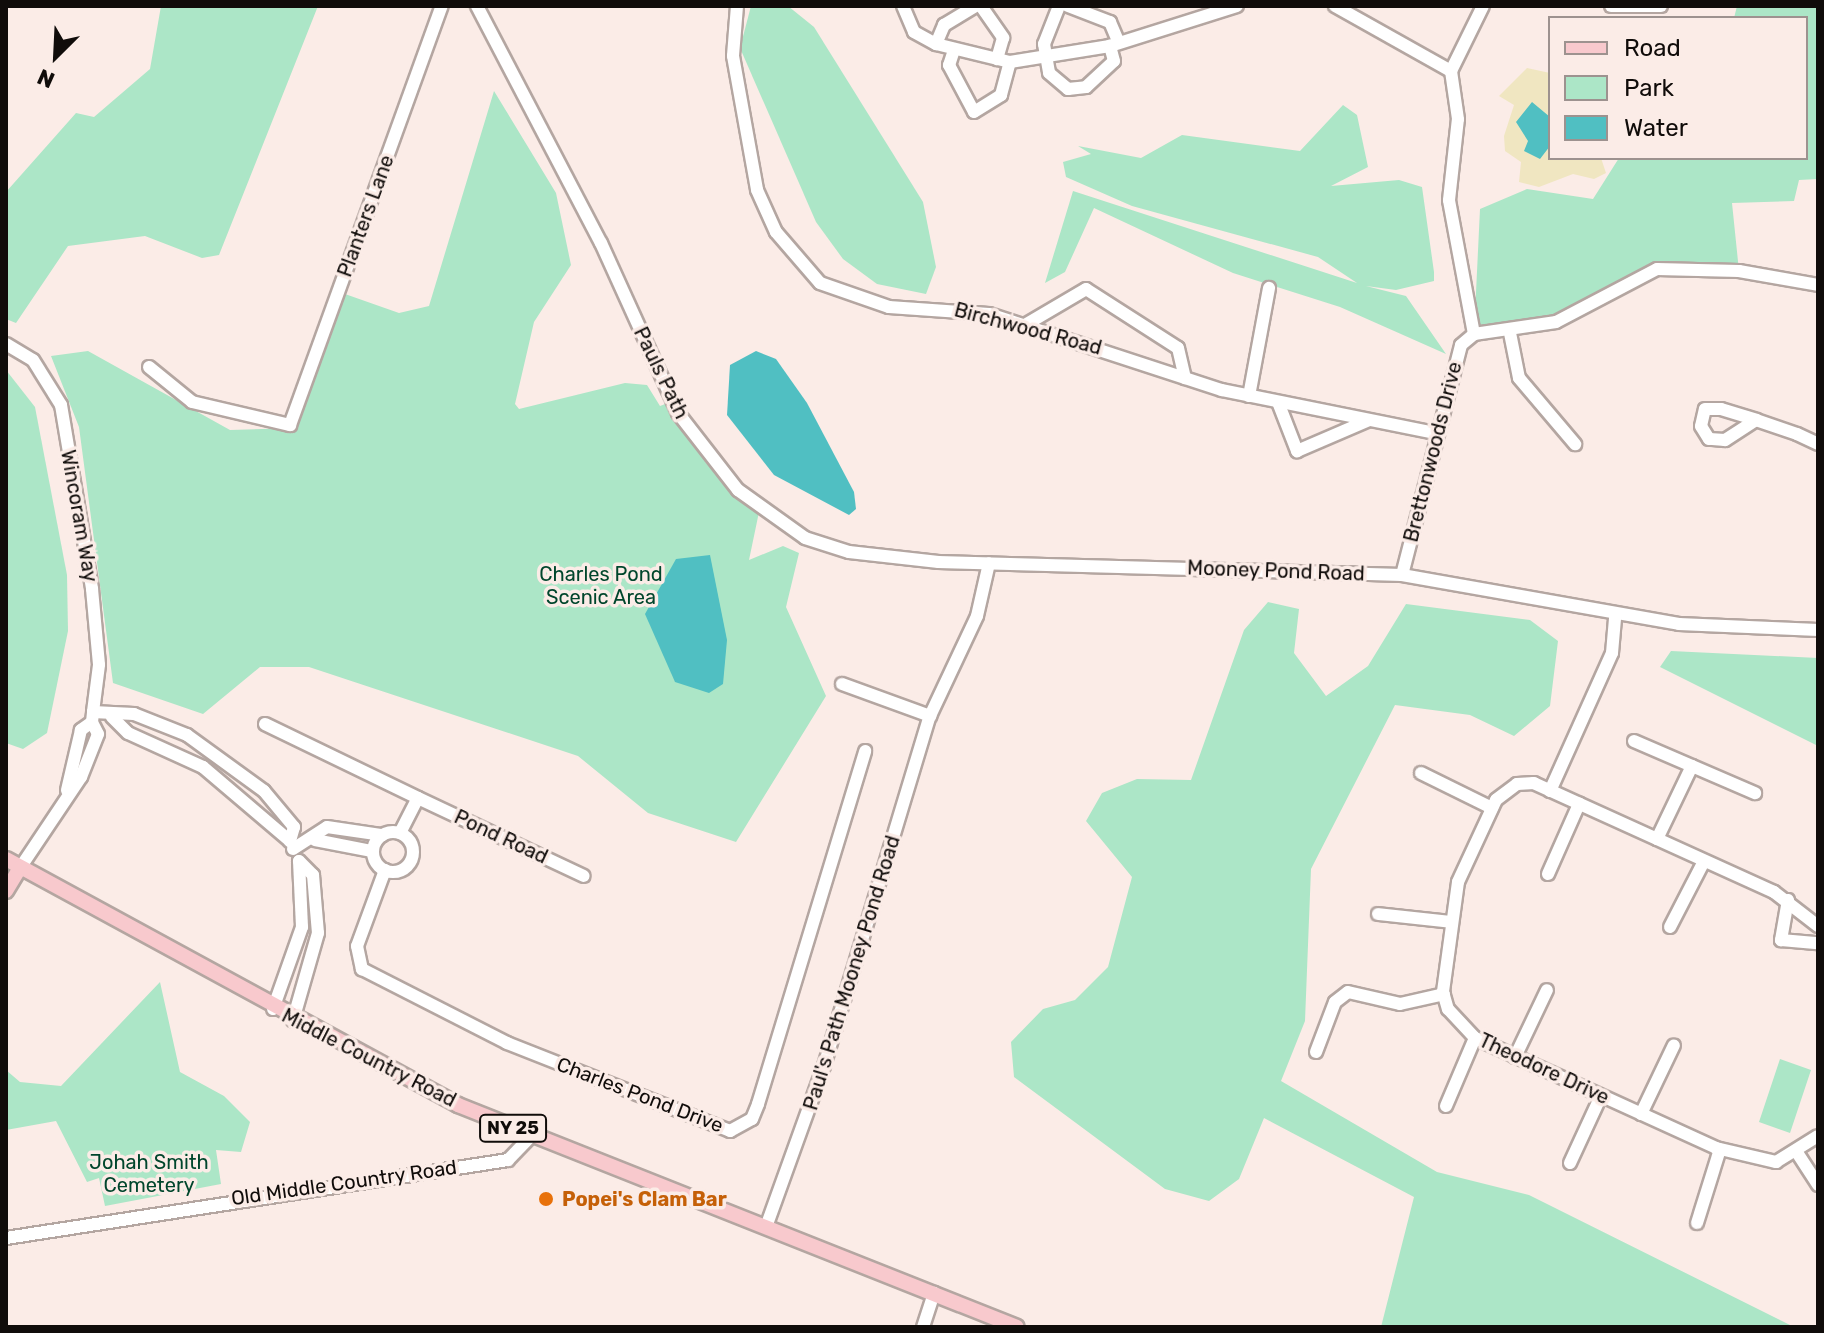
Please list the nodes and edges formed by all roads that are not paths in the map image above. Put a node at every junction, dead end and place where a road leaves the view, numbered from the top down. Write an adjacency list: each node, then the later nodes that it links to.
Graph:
1 (442, 6): 28 (street, Planters Lane)
2 (477, 6): 37 (street, Pauls Path)
3 (737, 6): 24 (street, Birchwood Road)
4 (903, 6): 14 (street)
5 (978, 6): 14 (street); 17 (street)
6 (1059, 6): 16 (street)
7 (1068, 6): 13 (street)
8 (1237, 6): 13 (street)
9 (1483, 6): 19 (street)
10 (1611, 6): 11 (street)
11 (1659, 6)
12 (1343, 8): 19 (street)
13 (1114, 43): 16 (street); 16 (street)
14 (936, 44): 15 (street)
15 (954, 50): 17 (street); 18 (street)
16 (1046, 58): 18 (street)
17 (997, 59): 18 (street)
18 (1010, 62)
19 (1451, 71): 26 (street)
20 (1818, 276): 21 (street)
21 (1804, 282): 22 (street); 25 (street)
22 (1818, 285)
23 (1269, 288): 30 (street)
24 (1025, 325): 29 (street, Birchwood Road); 29 (street)
25 (1510, 333): 26 (street); 35 (street)
26 (1474, 334): 34 (street, Brettonwoods Drive)
27 (6, 344): 43 (street, Wincoram Way)
28 (149, 367)
29 (1185, 378): 30 (street, Birchwood Road)
30 (1249, 396): 31 (street, Birchwood Road)
31 (1278, 402): 32 (street, Birchwood Road); 32 (street)
32 (1369, 420): 34 (street, Birchwood Road)
33 (1756, 420): 36 (street)
34 (1435, 433): 38 (street, Brettonwoods Drive)
35 (1575, 444)
36 (1818, 444)
37 (989, 563): 38 (street, Mooney Pond Road); 42 (street)
38 (1402, 575): 39 (street, Mooney Pond Road)
39 (1615, 615): 40 (street, Mooney Pond Road); 50 (street)
40 (1818, 630)
41 (842, 684): 42 (street)
42 (930, 716): 92 (street, Paul's Path Mooney Pond Road)
43 (92, 717): 44 (street); 63 (street, Wincoram Way)
44 (112, 717): 59 (street); 59 (street)
45 (265, 724): 52 (street, Pond Road)
46 (1634, 741): 48 (street)
47 (865, 751): 64 (street, Charles Pond Drive)
48 (1692, 766): 51 (street); 57 (street)
49 (1421, 773): 54 (street)
50 (1550, 791): 53 (street); 54 (street)
51 (1755, 793)
52 (418, 798): 55 (street); 66 (street, Pond Road)
53 (1579, 804): 57 (street); 65 (street)
54 (1492, 808): 70 (street)
55 (400, 833): 56 (street); 64 (street)
56 (382, 835): 58 (street); 60 (street)
57 (1657, 839): 62 (street)
58 (315, 840): 59 (street); 60 (street)
59 (294, 850): 76 (street); 77 (street)
60 (371, 851): 64 (street)
61 (6, 859): 63 (main road, Middle Country Road / NY 25)
62 (1704, 861): 68 (street); 72 (street)
63 (20, 868): 67 (main road); 76 (main road, Middle Country Road / NY 25)
64 (385, 870)
65 (1548, 874)
66 (584, 876)
67 (6, 891)
68 (1788, 900): 71 (street); 73 (street)
69 (1378, 914): 70 (street)
70 (1452, 922): 75 (street)
71 (1818, 926)
72 (1670, 927)
73 (1818, 943)
74 (1547, 990): 81 (street)
75 (1444, 994): 78 (street, Theodore Drive); 80 (street)
76 (273, 1009): 77 (main road, Middle Country Road / NY 25)
77 (293, 1020): 85 (main road, Middle Country Road / NY 25)
78 (1475, 1038): 81 (street, Theodore Drive); 83 (street)
79 (1674, 1045): 84 (street)
80 (1316, 1052)
81 (1515, 1057): 82 (street, Theodore Drive)
82 (1601, 1096): 84 (street, Theodore Drive); 89 (street)
83 (1446, 1106)
84 (1641, 1114): 87 (street, Theodore Drive)
85 (531, 1136): 92 (main road, Middle Country Road / NY 25); 93 (street, Old Middle Country Road)
86 (1818, 1136): 88 (street)
87 (1720, 1149): 88 (street, Theodore Drive); 91 (street)
88 (1798, 1154): 90 (street)
89 (1570, 1163)
90 (1818, 1185)
91 (1697, 1223)
92 (766, 1227): 94 (main road, Middle Country Road / NY 25)
93 (6, 1238)
94 (934, 1293): 95 (street); 96 (main road, Middle Country Road / NY 25)
95 (923, 1327)
96 (1017, 1327)

